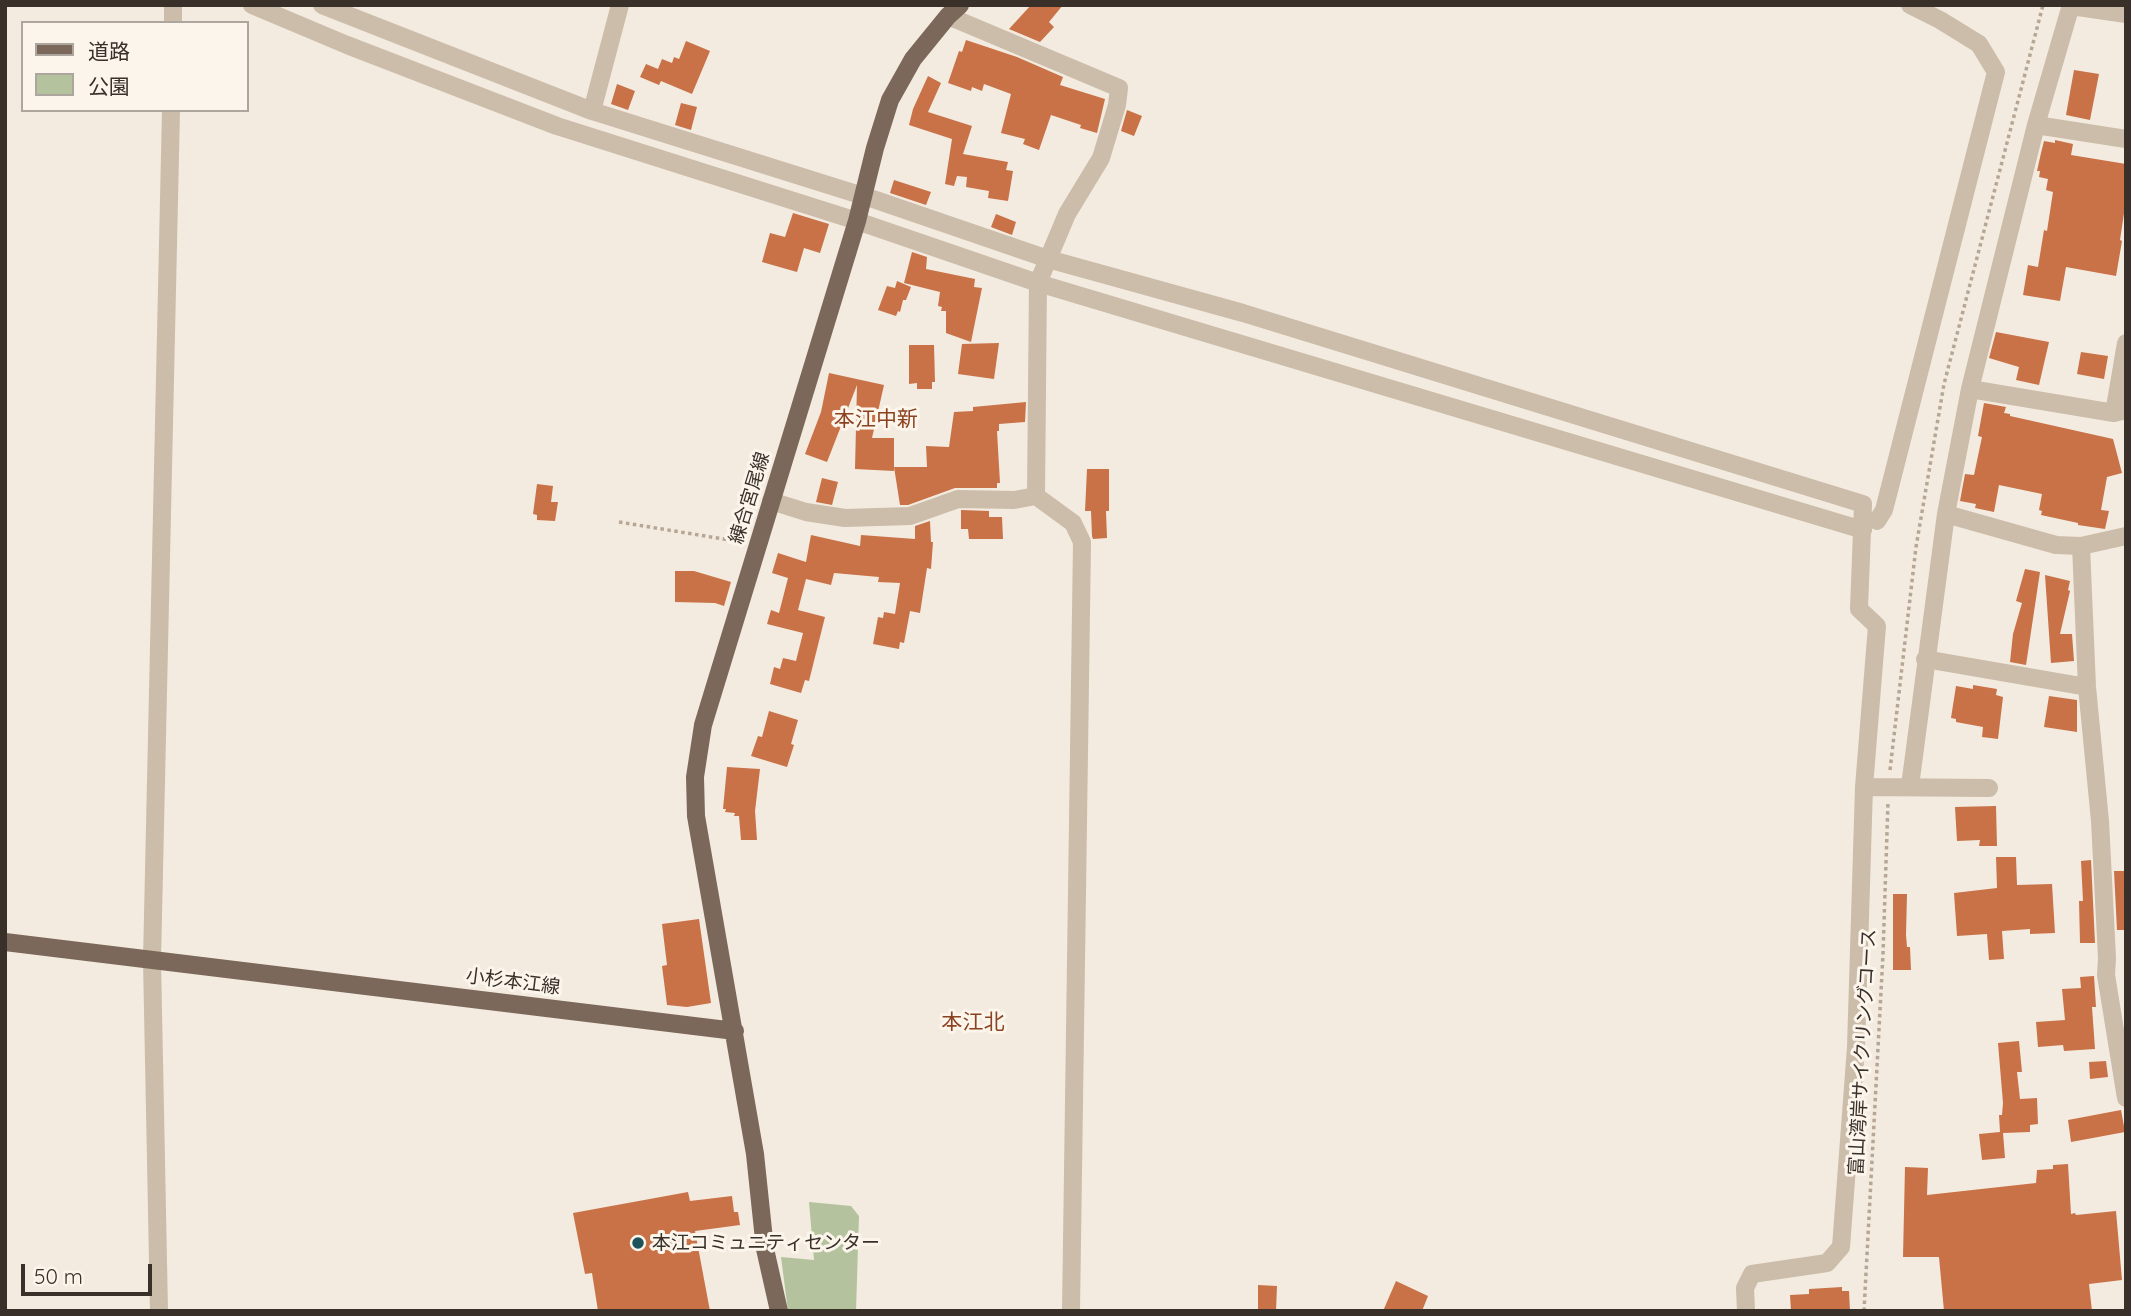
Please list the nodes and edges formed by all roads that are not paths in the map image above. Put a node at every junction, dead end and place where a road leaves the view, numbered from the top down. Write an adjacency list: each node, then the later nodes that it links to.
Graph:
1 (252, 5): 13 (street)
2 (322, 5): 8 (street)
3 (620, 5): 8 (street)
4 (1910, 5): 22 (street)
5 (2071, 5): 7 (street); 10 (street)
6 (954, 10): 12 (main road, 練合宮尾線); 14 (street)
7 (2126, 14)
8 (592, 111): 12 (street)
9 (171, 112): 32 (street)
10 (2036, 125): 11 (street); 17 (street)
11 (2126, 139)
12 (863, 196): 13 (main road, 練合宮尾線); 14 (street)
13 (857, 221): 15 (street); 20 (main road, 練合宮尾線)
14 (1048, 259): 15 (street); 22 (street)
15 (1038, 283): 19 (street); 22 (street)
16 (2126, 342): 18 (street)
17 (1970, 388): 18 (street); 21 (street)
18 (2120, 412)
19 (1036, 496): 20 (street); 37 (street)
20 (771, 502): 33 (main road, 練合宮尾線)
21 (1946, 514): 24 (street); 25 (street)
22 (1870, 526): 27 (street)
23 (2126, 536): 24 (street)
24 (2081, 546): 26 (street)
25 (1925, 660): 26 (street); 28 (street)
26 (2087, 687): 31 (street)
27 (1864, 786): 28 (street); 38 (street)
28 (1910, 786): 29 (street)
29 (1989, 788)
30 (5, 942): 32 (main road, 小杉本江線)
31 (2117, 957): 34 (street)
32 (152, 960): 33 (main road, 小杉本江線); 35 (street)
33 (734, 1031): 36 (main road)
34 (2126, 1098)
35 (159, 1311)
36 (779, 1311)
37 (1071, 1311)
38 (1746, 1311)

